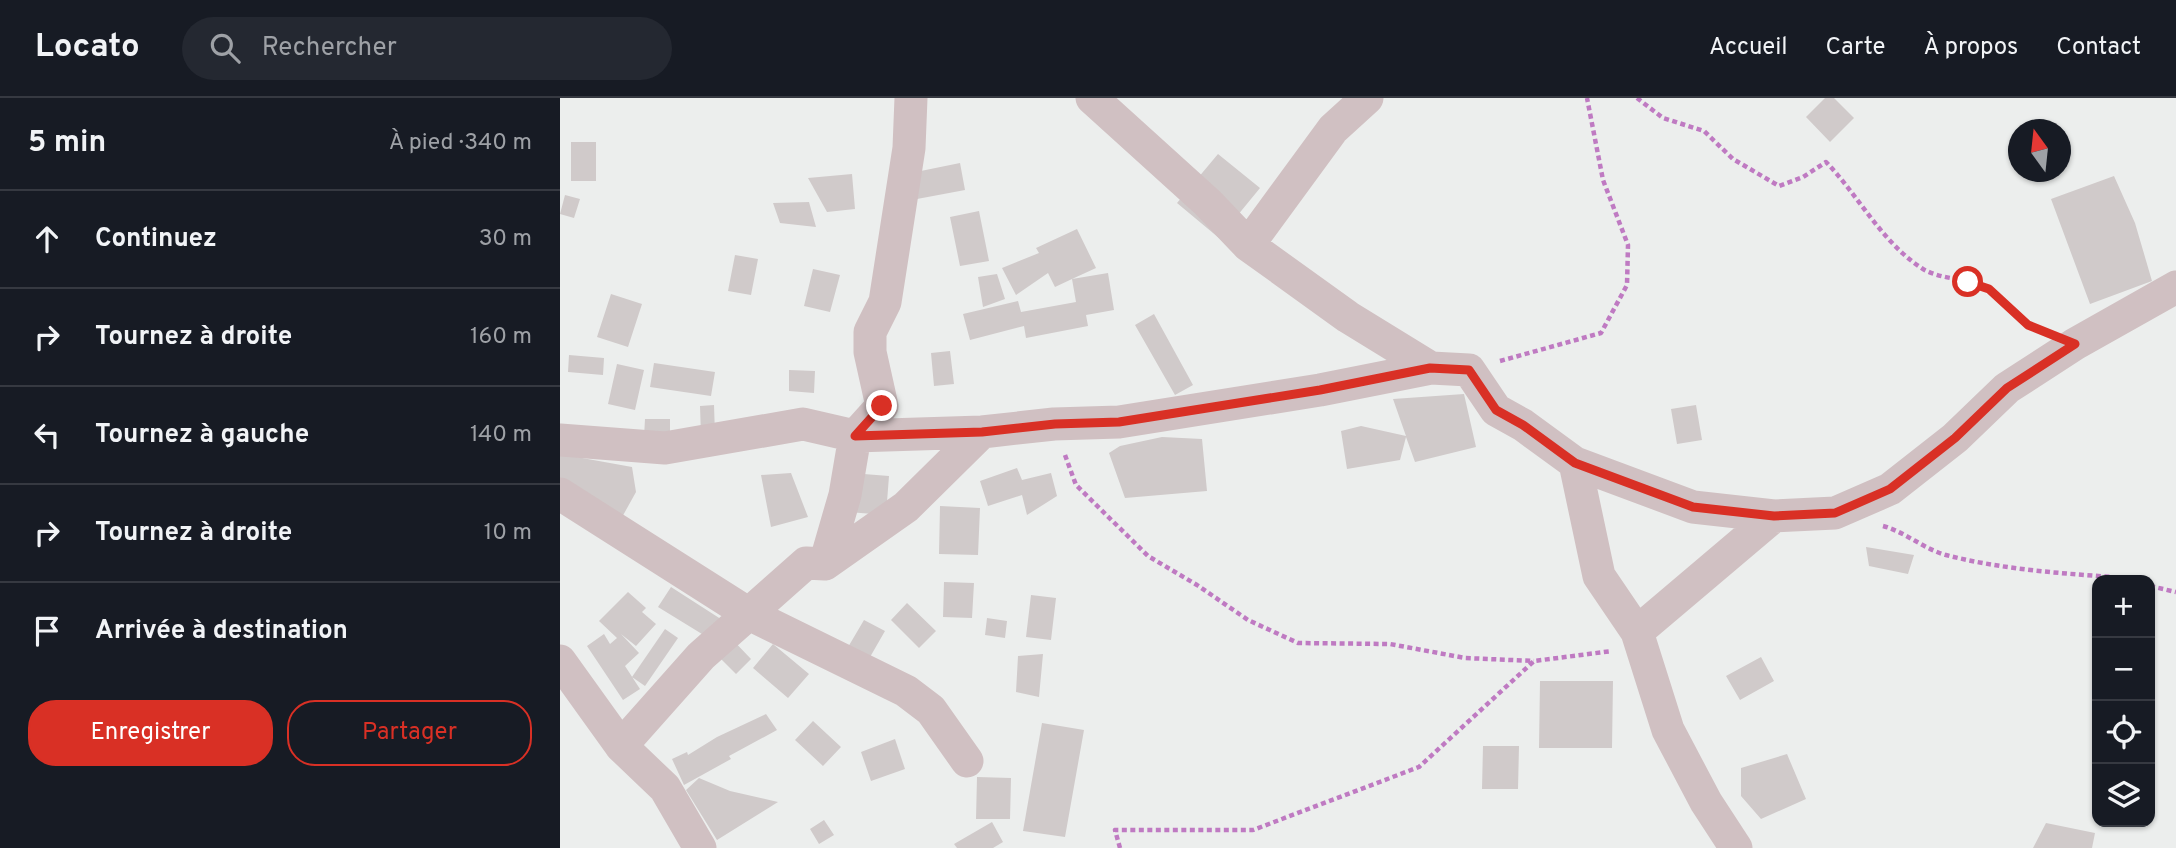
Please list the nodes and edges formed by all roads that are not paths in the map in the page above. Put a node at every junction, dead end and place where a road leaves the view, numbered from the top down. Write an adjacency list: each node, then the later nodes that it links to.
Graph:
1 (911, 98): 8 (street)
2 (1092, 98): 4 (street)
3 (1367, 98): 4 (street)
4 (1248, 245): 6 (street)
5 (2176, 287): 12 (street)
6 (1430, 368): 7 (street); 10 (street)
7 (982, 432): 8 (street); 13 (street)
8 (855, 436): 9 (street); 13 (street)
9 (560, 440)
10 (1575, 463): 12 (street); 15 (street)
11 (560, 494): 14 (street)
12 (1774, 516): 15 (street)
13 (825, 564): 14 (street)
14 (749, 614): 17 (street); 18 (street)
15 (1637, 632): 22 (street)
16 (560, 661): 17 (street)
17 (621, 746): 19 (street)
18 (967, 761)
19 (665, 788): 20 (street); 21 (street)
20 (670, 848)
21 (700, 848)
22 (1736, 848)

